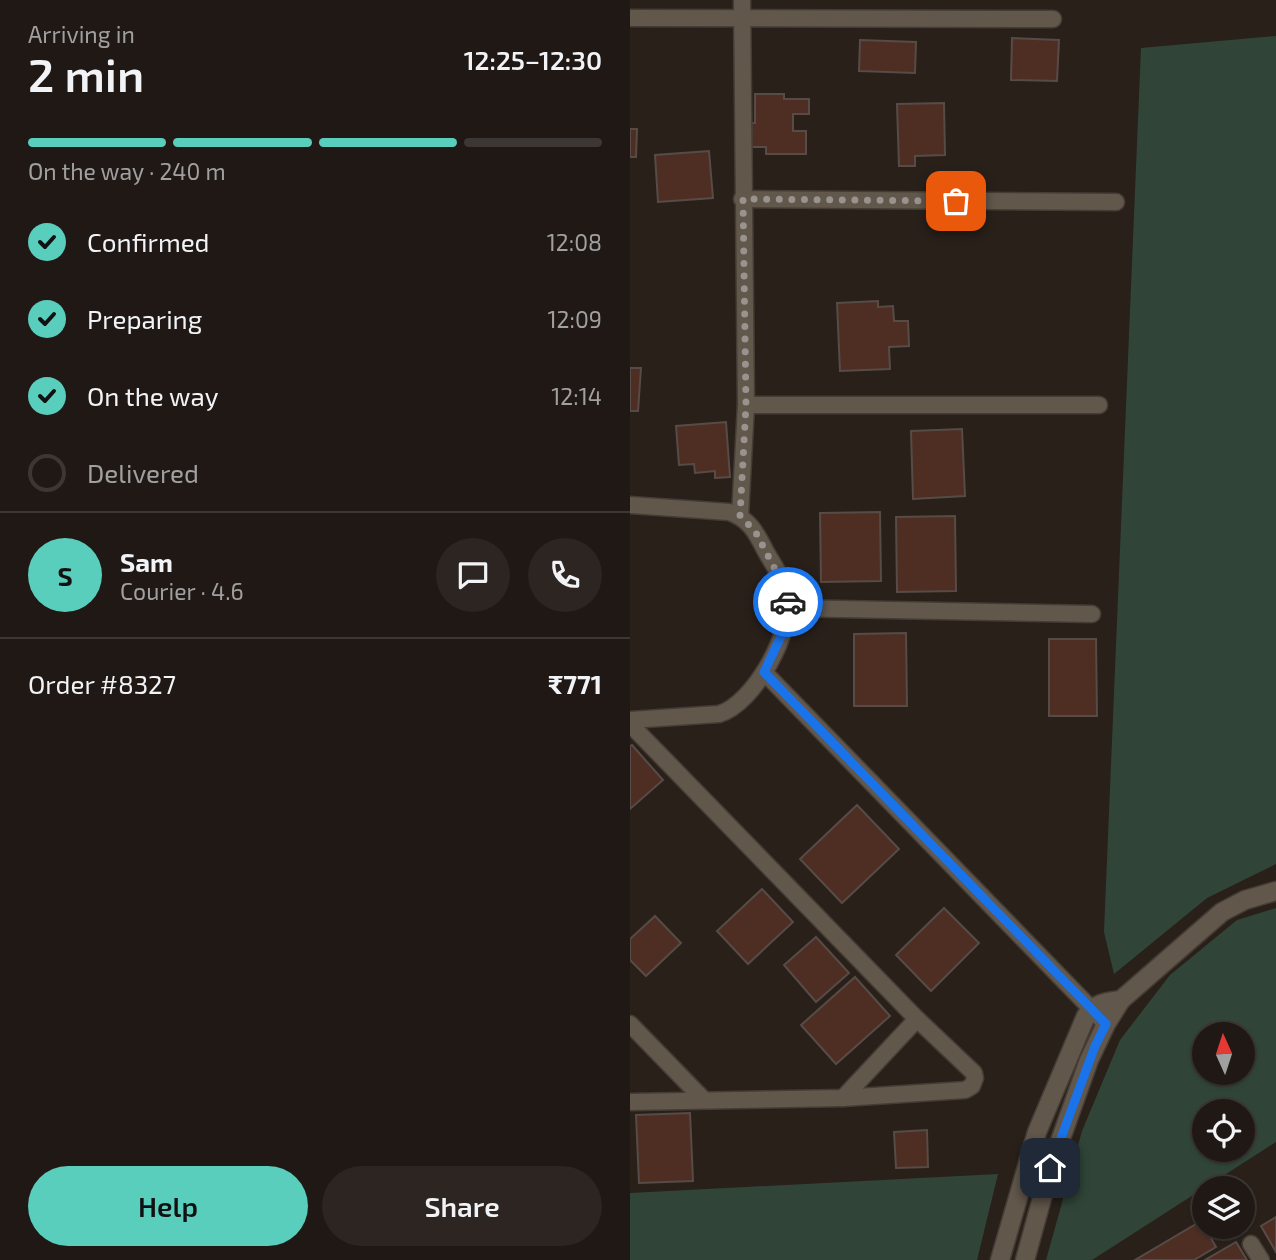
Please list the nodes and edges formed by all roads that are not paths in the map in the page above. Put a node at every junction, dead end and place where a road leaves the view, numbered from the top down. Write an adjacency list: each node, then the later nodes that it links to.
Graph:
1 (743, 0): 3 (street)
2 (630, 18): 3 (street)
3 (742, 19): 4 (street); 5 (street)
4 (1053, 19)
5 (743, 199): 6 (street); 7 (street)
6 (1115, 202)
7 (746, 405): 8 (street); 10 (street)
8 (1099, 405)
9 (630, 505): 10 (street)
10 (740, 516): 11 (street)
11 (788, 608): 12 (street); 13 (street)
12 (1092, 614)
13 (764, 672): 14 (street); 17 (street)
14 (630, 722): 18 (street)
15 (1276, 891): 16 (street)
16 (1121, 1000): 17 (street); 20 (street)
17 (1091, 1007): 20 (street); 25 (street)
18 (917, 1019): 21 (street); 21 (street)
19 (630, 1024): 22 (street)
20 (1106, 1024): 26 (street)
21 (843, 1098): 22 (street)
22 (704, 1100): 23 (street)
23 (630, 1102)
24 (1251, 1244): 27 (street)
25 (1000, 1260)
26 (1025, 1260)
27 (1261, 1260)

